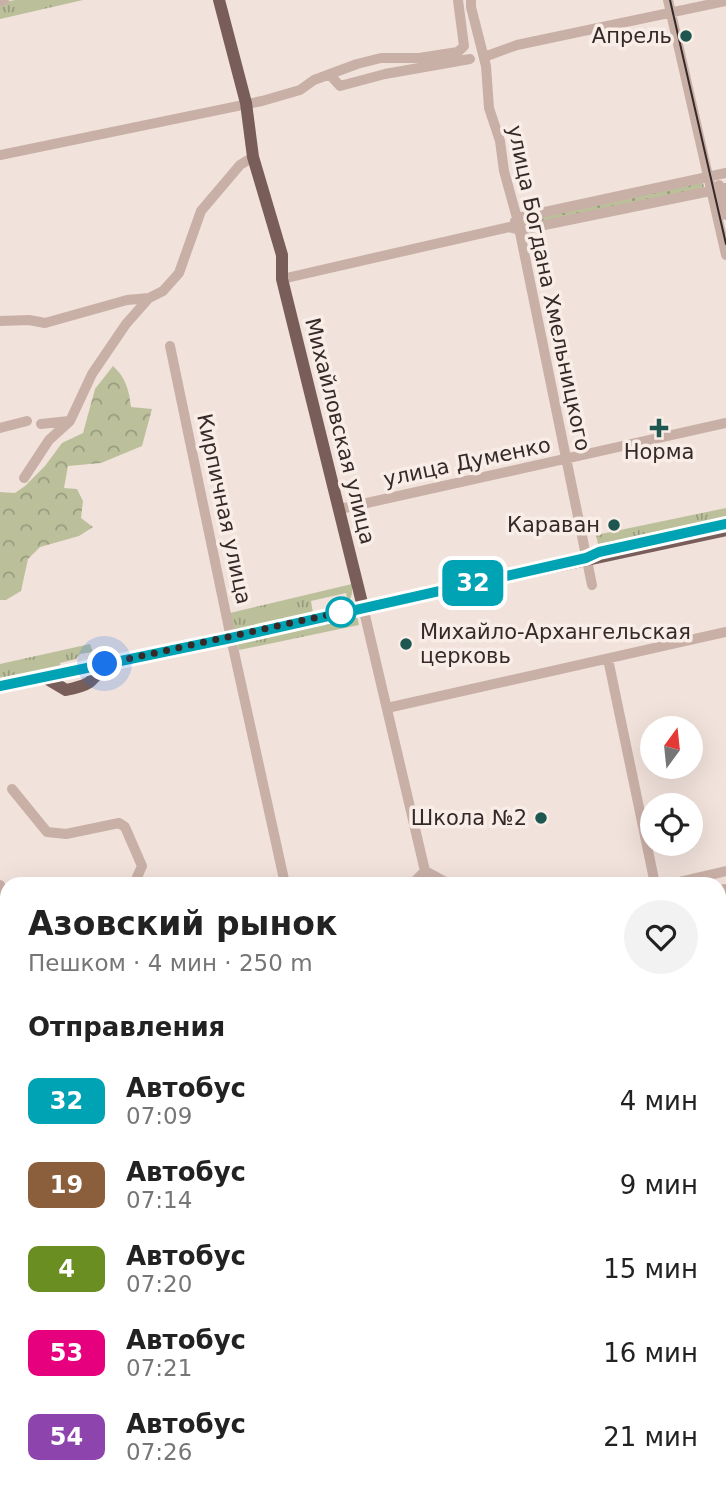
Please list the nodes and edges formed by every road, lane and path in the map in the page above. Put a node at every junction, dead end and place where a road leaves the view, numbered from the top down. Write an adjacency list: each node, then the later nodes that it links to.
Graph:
1 (219, 0): 10 (main road, Михайловская улица)
2 (458, 0): 9 (street)
3 (471, 0): 7 (street, улица Богдана Хмельницкого)
4 (668, 0): 6 (street)
5 (726, 1): 6 (street)
6 (671, 14): 7 (street); 13 (street)
7 (484, 57): 16 (street, улица Богдана Хмельницкого)
8 (470, 59): 9 (street)
9 (330, 75): 10 (street)
10 (246, 103): 11 (street); 12 (main road, Михайловская улица)
11 (0, 155)
12 (253, 157): 19 (main road, Михайловская улица); 20 (street)
13 (717, 175): 14 (street); 16 (street)
14 (719, 190): 15 (street); 17 (street); 18 (street)
15 (726, 215)
16 (517, 218): 17 (street)
17 (515, 228): 19 (street); 28 (street, улица Богдана Хмельницкого)
18 (726, 255)
19 (282, 279): 30 (main road, Михайловская улица)
20 (147, 301): 21 (street); 24 (street)
21 (0, 321)
22 (170, 346): 37 (street, Кирпичная улица)
23 (27, 421): 27 (street)
24 (70, 421): 26 (street); 29 (street)
25 (726, 423): 28 (street, улица Думенко)
26 (41, 424)
27 (0, 428)
28 (567, 460): 30 (street, улица Думенко); 33 (street, улица Богдана Хмельницкого)
29 (24, 478)
30 (340, 509): 35 (main road, Михайловская улица)
31 (726, 524): 33 (main road)
32 (726, 530): 33 (main road)
33 (586, 558): 34 (street, улица Богдана Хмельницкого); 35 (main road)
34 (592, 585)
35 (363, 607): 37 (main road); 42 (street, Михайловская улица)
36 (726, 632): 38 (street)
37 (231, 638): 39 (main road); 47 (street, Кирпичная улица)
38 (608, 659): 42 (street); 50 (street)
39 (105, 664): 40 (main road); 40 (main road)
40 (44, 677): 41 (main road)
41 (0, 686)
42 (387, 708): 44 (street, Михайловская улица)
43 (12, 789): 46 (street)
44 (425, 871): 48 (street); 49 (street)
45 (726, 871): 51 (street)
46 (138, 877)
47 (283, 877)
48 (419, 877)
49 (436, 877)
50 (654, 877)
51 (700, 877)

